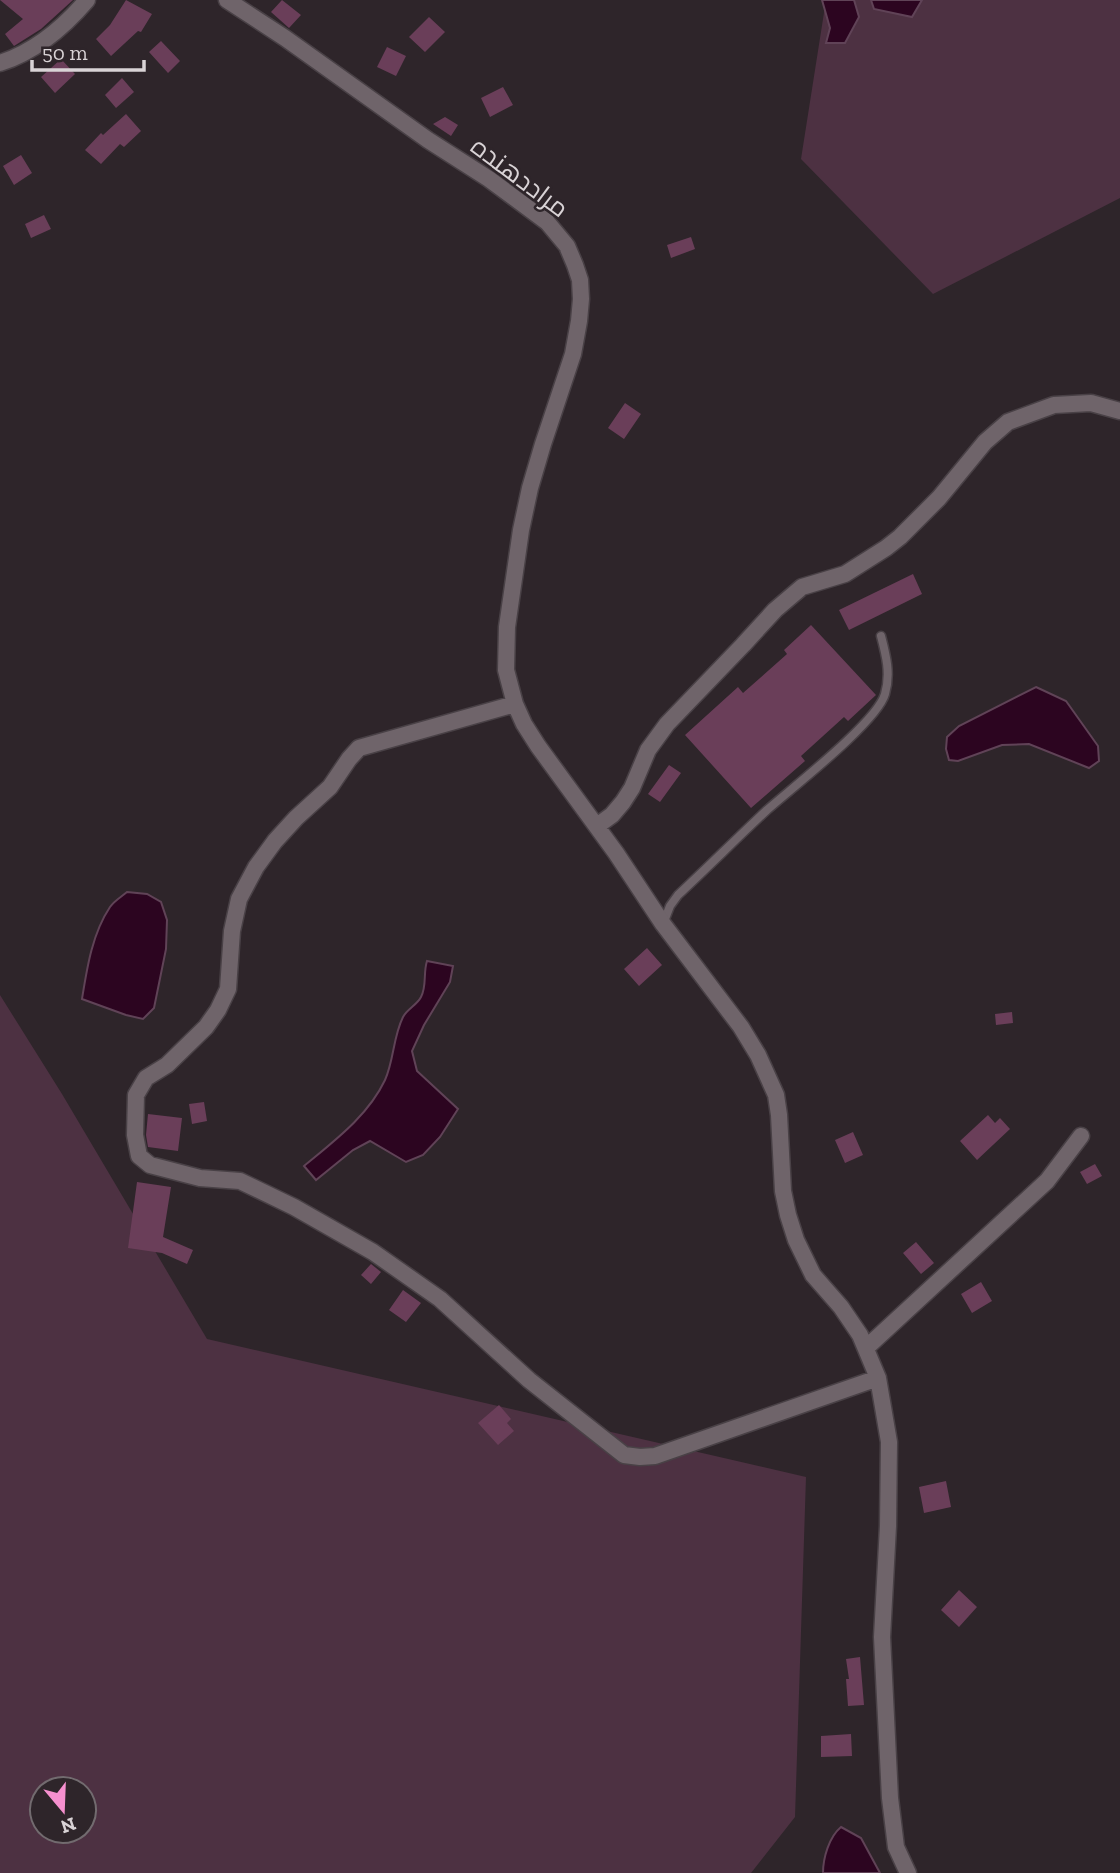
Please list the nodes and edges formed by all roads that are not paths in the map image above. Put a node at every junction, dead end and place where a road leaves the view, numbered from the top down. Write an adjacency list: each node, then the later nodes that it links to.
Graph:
1 (87, 0): 3 (street)
2 (227, 0): 6 (street, مراددهنده)
3 (0, 64)
4 (1120, 411): 7 (street)
5 (881, 636): 8 (lane)
6 (515, 704): 7 (street, مراددهنده); 11 (street)
7 (597, 827): 8 (street, مراددهنده)
8 (663, 924): 10 (street, مراددهنده)
9 (1081, 1136): 10 (street)
10 (866, 1348): 11 (street, مراددهنده)
11 (878, 1378): 12 (street, مراددهنده)
12 (908, 1873)

